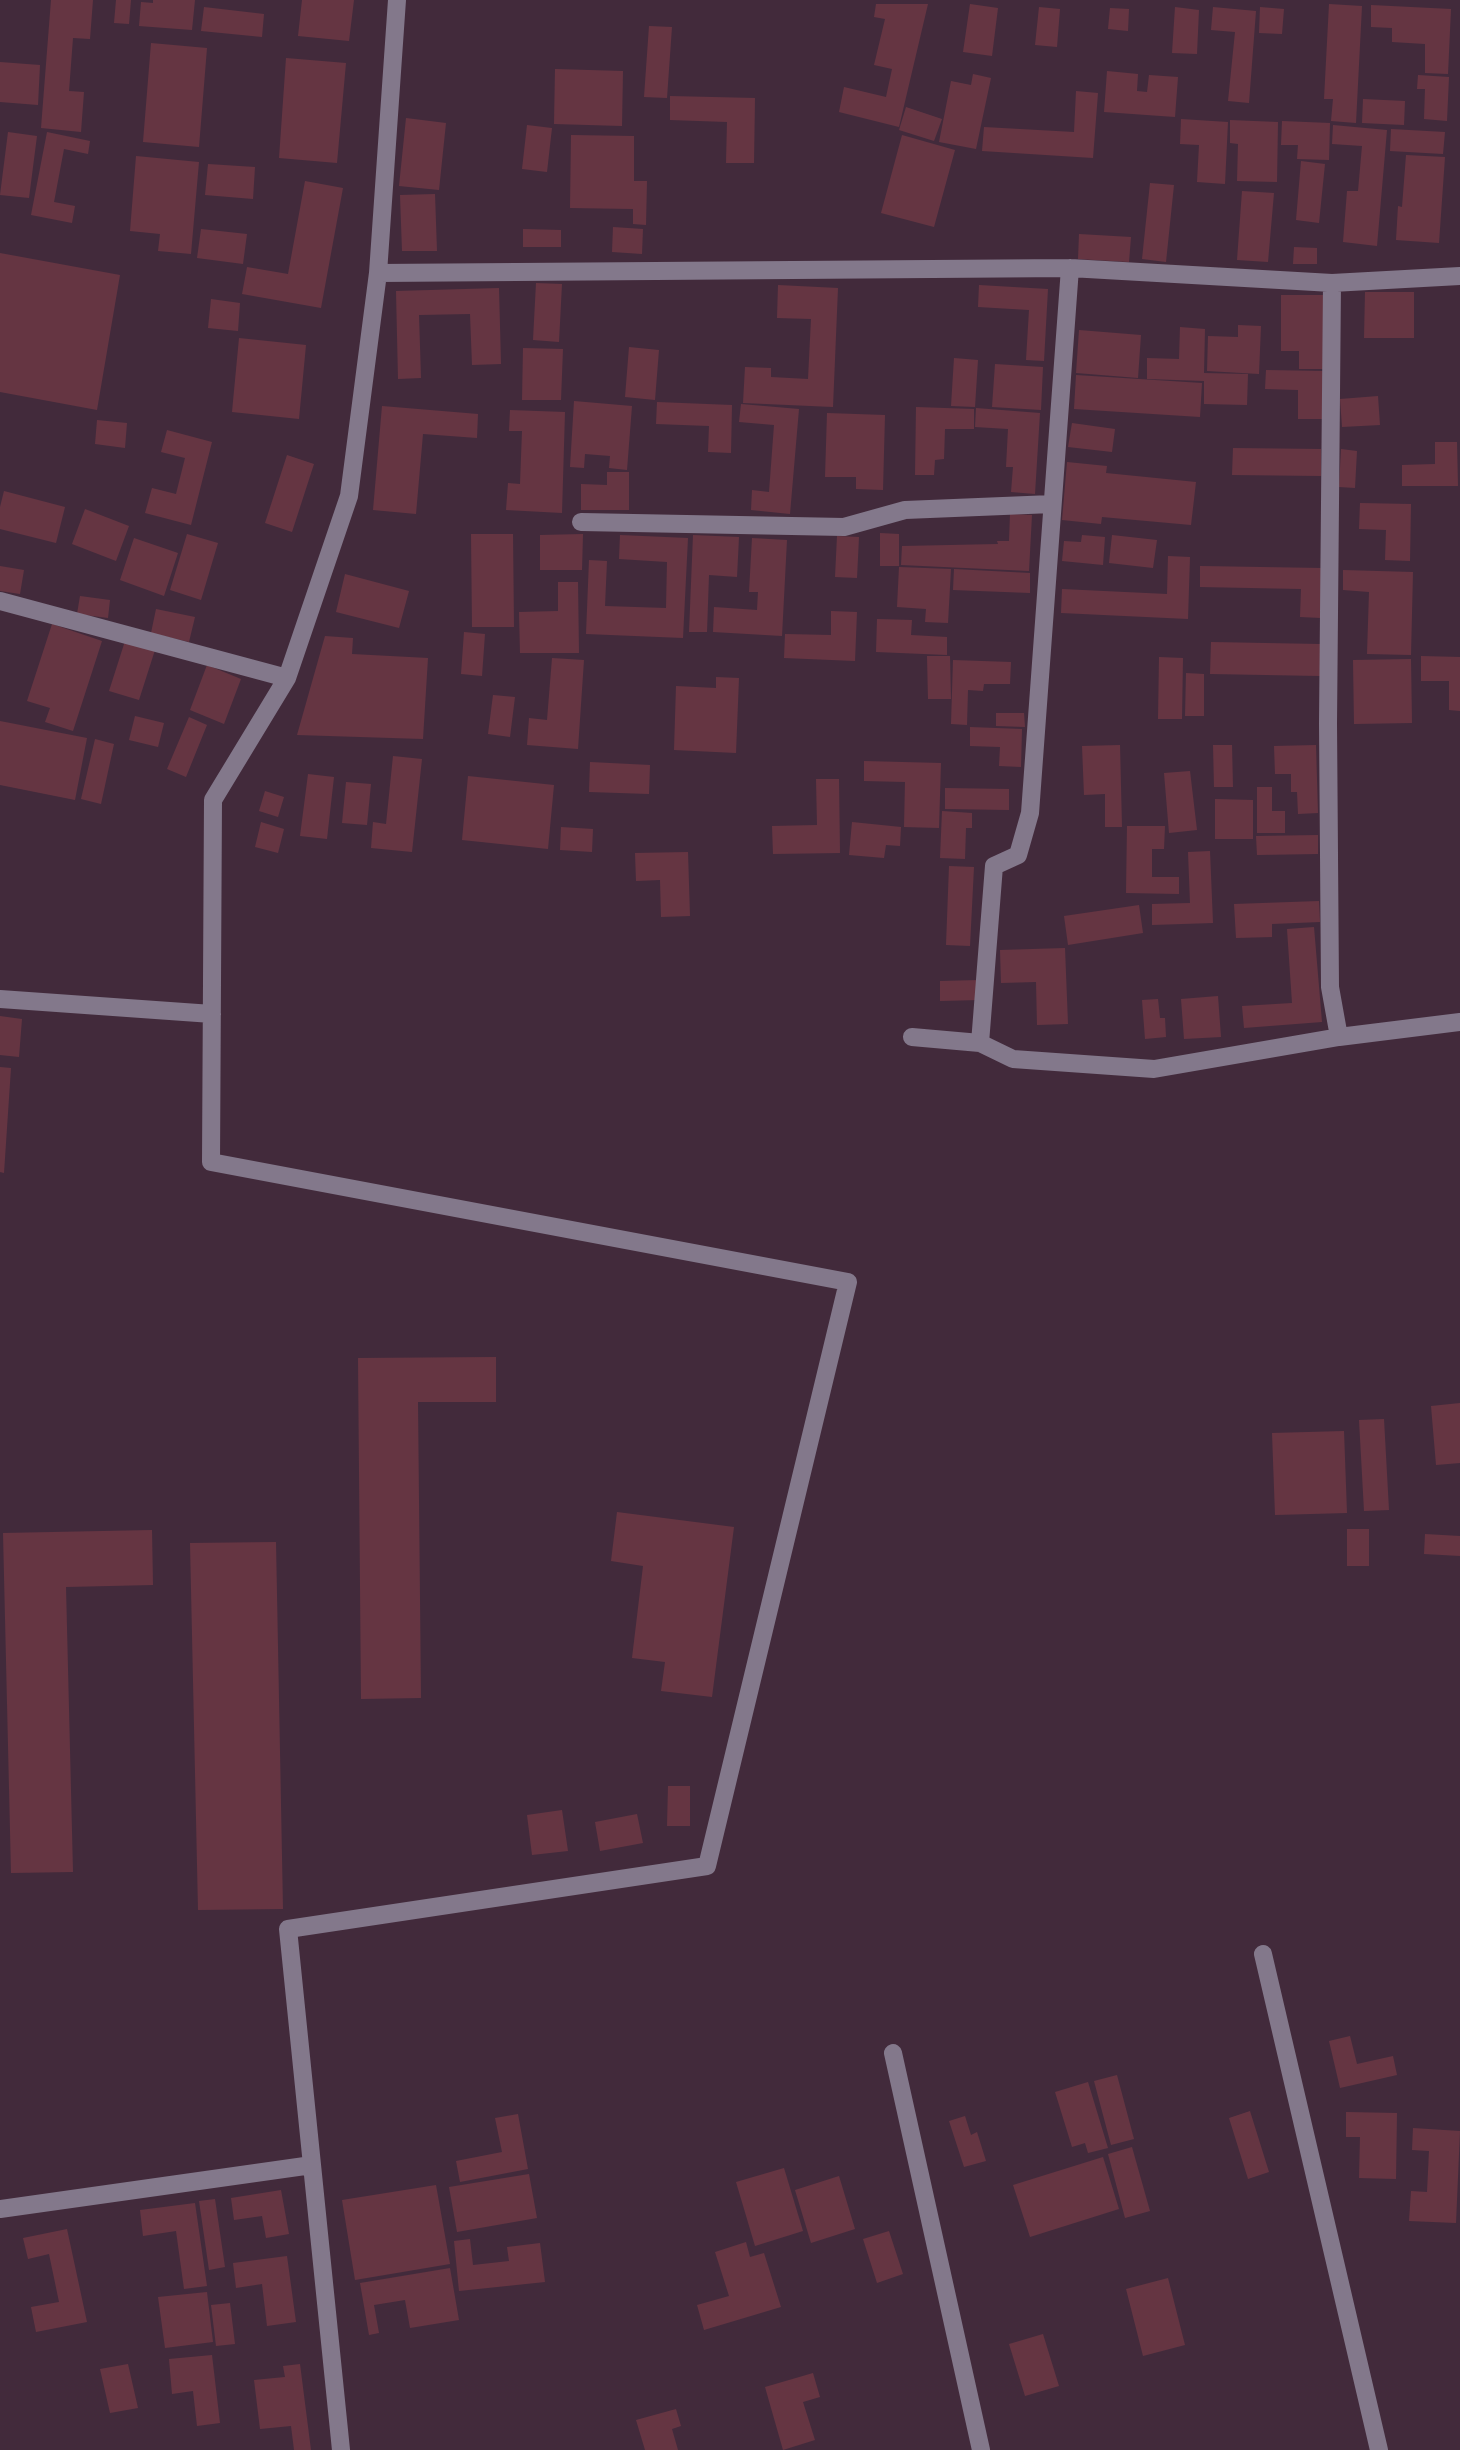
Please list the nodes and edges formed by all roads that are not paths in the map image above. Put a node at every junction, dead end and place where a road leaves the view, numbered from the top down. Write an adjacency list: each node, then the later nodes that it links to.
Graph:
1 (397, 0): 3 (street)
2 (1070, 268): 3 (street); 5 (street); 6 (street)
3 (378, 273): 9 (street)
4 (1460, 276): 5 (street)
5 (1332, 283): 14 (street)
6 (1052, 504): 7 (street); 15 (street)
7 (581, 522)
8 (0, 601): 9 (street)
9 (287, 678): 11 (street)
10 (0, 999): 11 (street)
11 (212, 1014): 18 (street)
12 (1460, 1022): 14 (street)
13 (912, 1037): 15 (street)
14 (1339, 1037): 15 (street)
15 (979, 1043)
16 (1263, 1954): 22 (street)
17 (893, 2053): 21 (street)
18 (312, 2165): 19 (street); 20 (street)
19 (0, 2209)
20 (341, 2450)
21 (982, 2450)
22 (1379, 2450)

